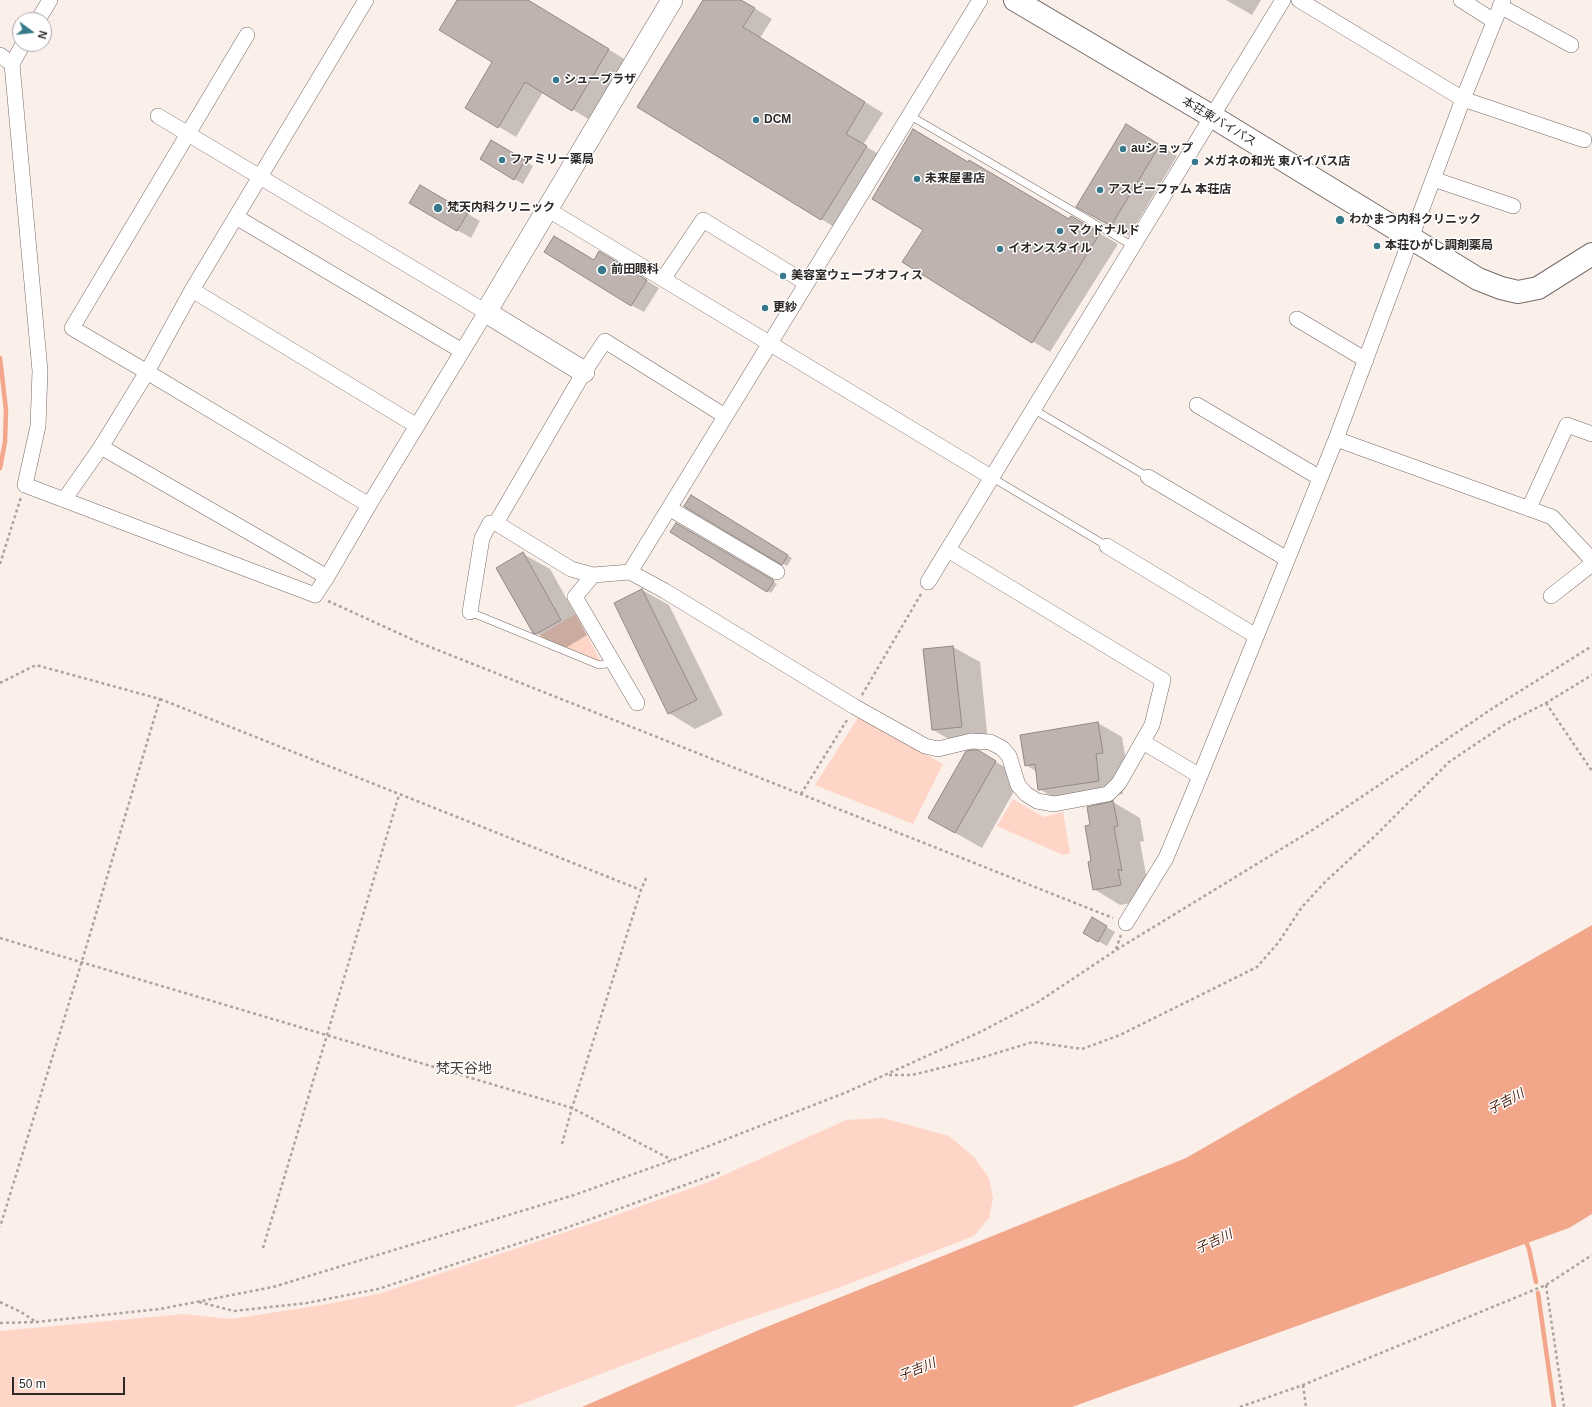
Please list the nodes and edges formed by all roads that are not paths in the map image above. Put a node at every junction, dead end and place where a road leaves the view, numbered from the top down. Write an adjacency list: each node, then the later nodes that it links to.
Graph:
1 (366, 0): 22 (street)
2 (672, 0): 25 (street)
3 (980, 0): 17 (street)
4 (1015, 0): 19 (highway, 本荘東バイパス)
5 (1283, 0): 19 (street)
6 (1298, 0): 16 (street)
7 (1461, 0): 11 (street)
8 (44, 2): 10 (street)
9 (1501, 3): 11 (street); 13 (street)
10 (41, 12)
11 (1494, 21): 16 (street)
12 (246, 35): 20 (street)
13 (1571, 45)
14 (14, 52): 15 (street)
15 (6, 60): 50 (street)
16 (1463, 99): 21 (street); 23 (street)
17 (909, 115): 28 (lane); 31 (street)
18 (158, 116): 20 (street)
19 (1213, 117): 27 (highway, 本荘東バイパス); 28 (street)
20 (188, 134): 22 (street); 38 (street)
21 (1584, 140)
22 (260, 177): 26 (street); 33 (street)
23 (1433, 179): 24 (street); 27 (street)
24 (1513, 206)
25 (547, 209): 30 (street); 33 (street)
26 (236, 217): 32 (street); 36 (street)
27 (1410, 239): 29 (highway, 本荘東バイパス); 37 (street)
28 (1133, 246): 41 (street)
29 (1592, 254)
30 (663, 279): 31 (street); 35 (street)
31 (806, 283): 35 (street)
32 (192, 290): 38 (street); 43 (street)
33 (486, 312): 36 (street); 39 (street)
34 (1297, 319): 37 (street)
35 (770, 345): 42 (street); 47 (street)
36 (462, 351): 43 (street)
37 (1366, 360): 45 (street)
38 (147, 372): 46 (street); 51 (street)
39 (584, 372): 42 (street); 54 (street)
40 (1197, 405): 49 (street)
41 (1033, 409): 47 (street); 48 (lane)
42 (725, 416): 52 (street)
43 (417, 426): 51 (street)
44 (1592, 434): 53 (street)
45 (1336, 439): 49 (street); 53 (street)
46 (101, 447): 50 (street); 63 (street)
47 (991, 477): 55 (lane); 56 (street)
48 (1148, 477): 57 (street)
49 (1320, 478): 57 (street)
50 (64, 500): 63 (street)
51 (369, 505): 63 (street)
52 (669, 508): 60 (street); 61 (street)
53 (1529, 508): 58 (street)
54 (496, 523): 62 (street); 66 (street)
55 (1107, 546): 67 (street)
56 (948, 550): 64 (street); 70 (street)
57 (1287, 559): 67 (street)
58 (1592, 560)
59 (1592, 564): 65 (street)
60 (630, 572): 62 (street); 70 (street)
61 (777, 572)
62 (593, 575): 68 (street)
63 (327, 577)
64 (928, 582)
65 (1551, 596)
66 (470, 612): 68 (lane)
67 (1256, 636): 71 (street)
68 (613, 663): 69 (street)
69 (636, 703)
70 (1143, 742): 71 (street)
71 (1200, 776): 72 (street)
72 (1126, 923)

